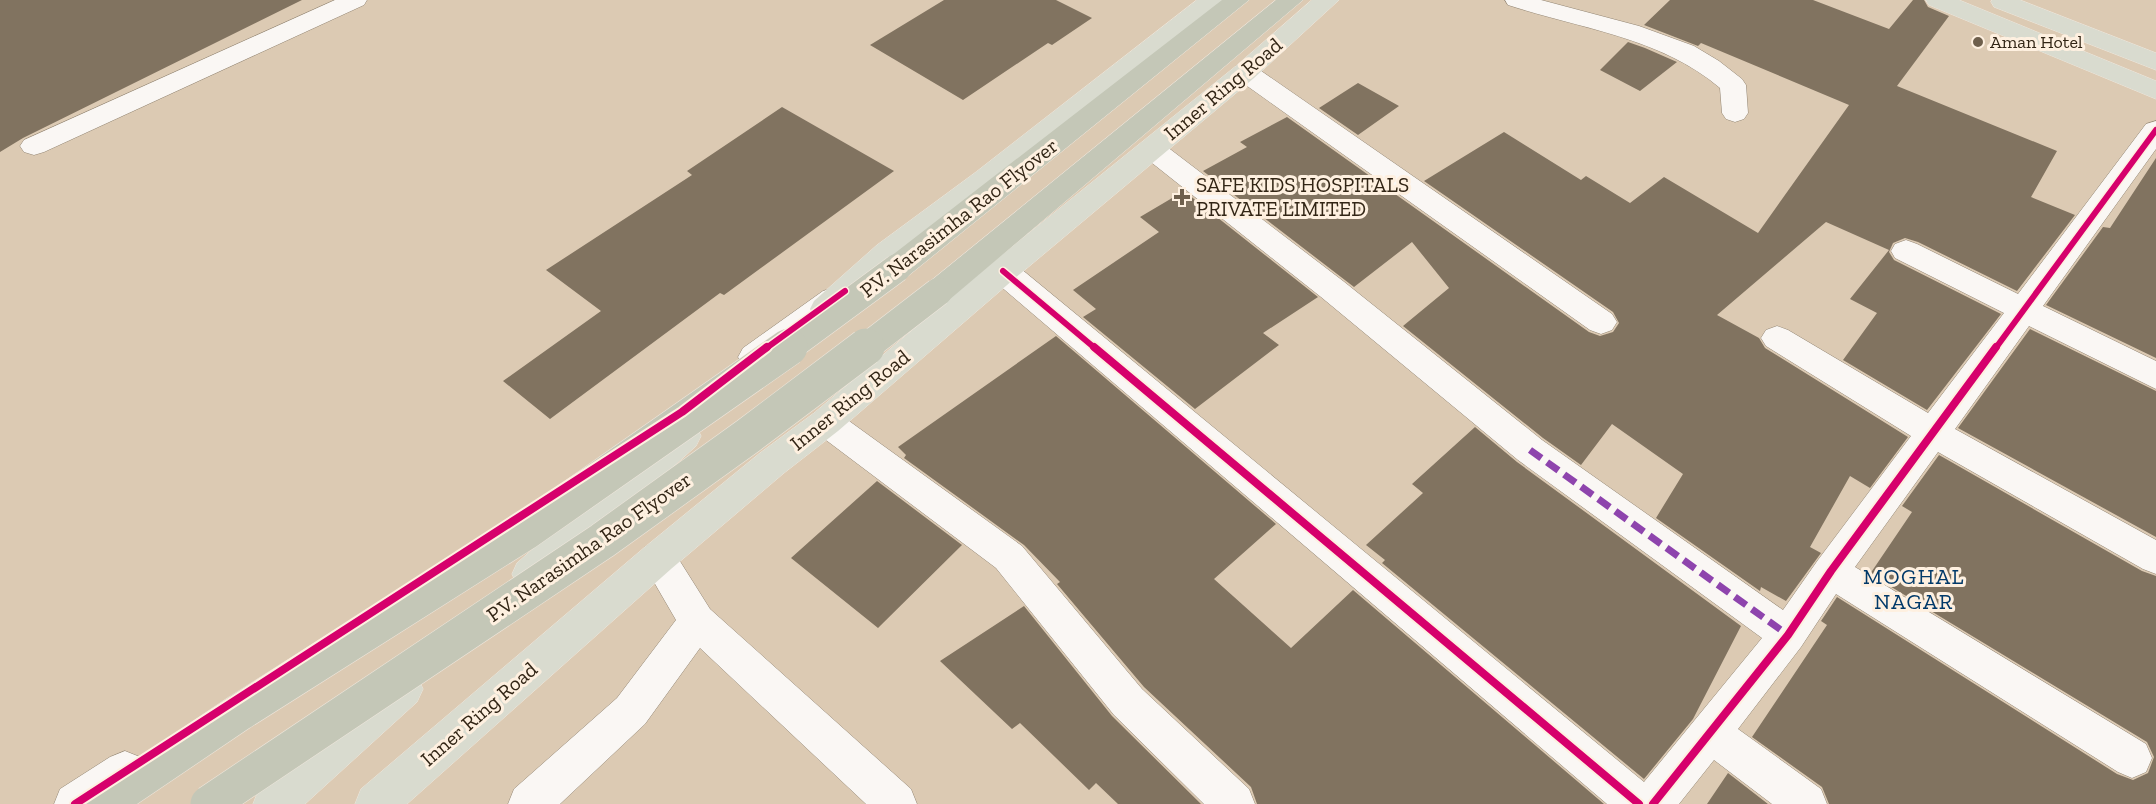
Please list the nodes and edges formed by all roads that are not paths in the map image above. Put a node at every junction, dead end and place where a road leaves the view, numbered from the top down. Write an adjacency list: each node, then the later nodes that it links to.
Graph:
1 (355, 0): 14 (street)
2 (1212, 0): 18 (main road)
3 (1237, 0): 34 (highway, P.V. Narasimha Rao Flyover, bridge)
4 (1291, 0): 35 (highway, P.V. Narasimha Rao Flyover, bridge)
5 (1327, 0): 10 (main road, Inner Ring Road)
6 (1517, 0): 12 (street)
7 (1938, 0): 11 (main road)
8 (1998, 0): 9 (main road)
9 (2156, 62)
10 (1245, 72): 15 (main road, Inner Ring Road); 20 (street)
11 (2156, 91)
12 (1735, 113)
13 (2156, 130): 19 (street)
14 (34, 146)
15 (1152, 149): 17 (main road, Inner Ring Road); 29 (street)
16 (1906, 251): 19 (street)
17 (1003, 271): 23 (main road, Inner Ring Road); 40 (street)
18 (845, 291): 33 (street); 36 (main road)
19 (2022, 311): 22 (street); 24 (street)
20 (1601, 322)
21 (1777, 338): 24 (street)
22 (2156, 376)
23 (826, 422): 25 (main road, Inner Ring Road); 39 (street)
24 (1933, 433): 26 (street); 27 (street)
25 (658, 558): 28 (street); 32 (main road, Inner Ring Road)
26 (2156, 558)
27 (1830, 571): 29 (street); 31 (street)
28 (697, 621): 37 (street); 38 (street)
29 (1788, 635): 30 (street)
30 (1709, 732): 41 (street); 42 (street)
31 (2132, 758)
32 (381, 800)
33 (75, 804)
34 (104, 804)
35 (209, 804)
36 (274, 804)
37 (529, 804)
38 (896, 804)
39 (1234, 804)
40 (1639, 804)
41 (1653, 804)
42 (1806, 804)

